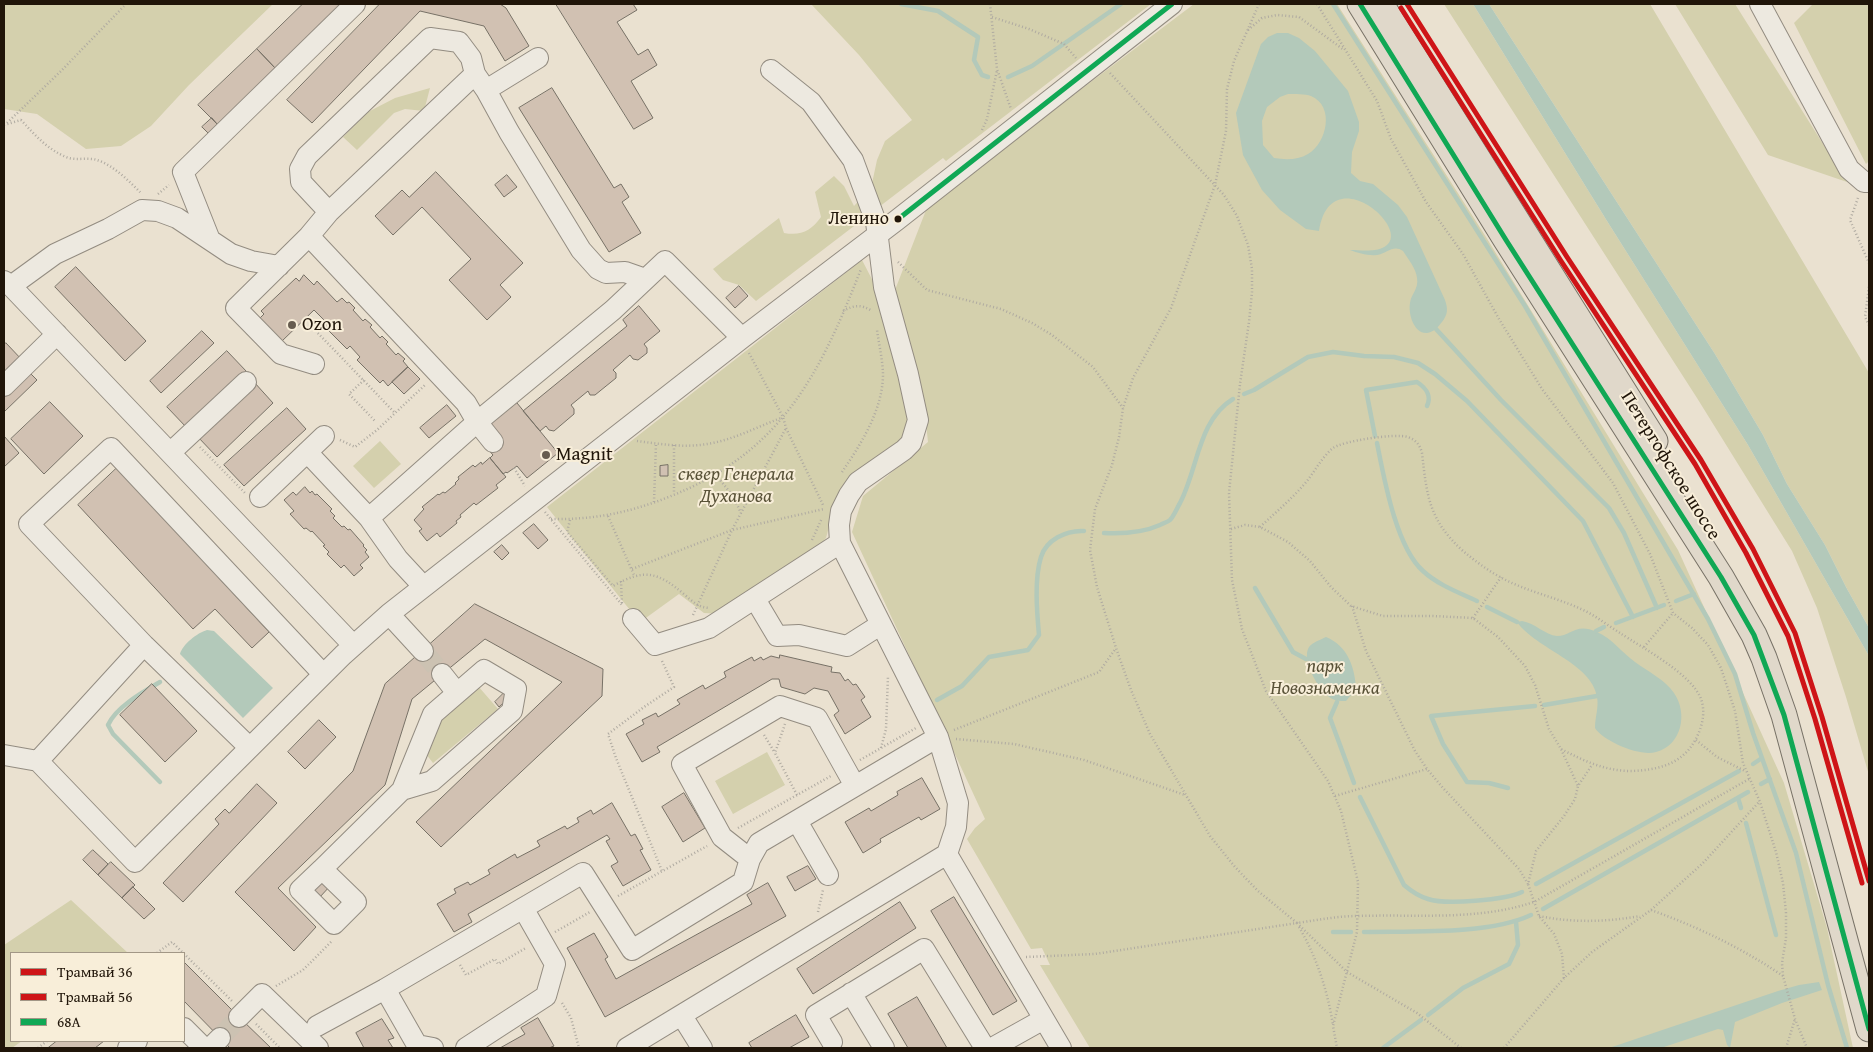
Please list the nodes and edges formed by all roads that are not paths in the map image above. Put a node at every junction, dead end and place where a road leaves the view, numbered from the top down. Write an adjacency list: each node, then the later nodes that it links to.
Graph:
1 (355, 4): 13 (street)
2 (1172, 4): 11 (street)
3 (1360, 4): 61 (main road, Петергофское шоссе)
4 (1381, 4): 53 (main road, Петергофское шоссе)
5 (1760, 4): 9 (street)
6 (538, 58): 8 (street)
7 (771, 70): 11 (street)
8 (480, 82): 10 (street); 10 (street); 15 (street)
9 (1867, 182)
10 (329, 212): 12 (street)
11 (878, 234): 18 (street); 29 (street)
12 (309, 236): 14 (street); 22 (street)
13 (210, 240): 14 (street); 16 (street)
14 (279, 266): 19 (street)
15 (644, 278): 18 (street); 22 (street)
16 (7, 284): 17 (street)
17 (58, 334): 21 (street); 25 (street)
18 (742, 338): 30 (street)
19 (314, 364)
20 (246, 382): 25 (street)
21 (4, 386)
22 (477, 422): 24 (street); 28 (street)
23 (324, 436): 26 (street)
24 (493, 442)
25 (170, 452): 36 (street)
26 (307, 452): 27 (street); 28 (street)
27 (260, 497)
28 (369, 518): 30 (street)
29 (839, 534): 31 (street); 34 (street)
30 (423, 586): 33 (street)
31 (755, 599): 32 (street); 34 (street)
32 (628, 612)
33 (389, 614): 36 (street); 37 (street)
34 (880, 625): 41 (street)
35 (144, 645): 38 (street); 42 (street); 44 (street)
36 (353, 645): 38 (street)
37 (422, 650)
38 (323, 674): 42 (street)
39 (442, 674): 40 (street)
40 (457, 693): 46 (street); 46 (street)
41 (933, 729): 45 (street); 48 (street)
42 (249, 747): 44 (street)
43 (4, 755): 44 (street)
44 (38, 762)
45 (855, 786): 47 (street); 49 (street)
46 (402, 790): 50 (street)
47 (797, 821): 49 (street); 51 (street)
48 (947, 854): 57 (street); 58 (street)
49 (750, 859): 52 (street)
50 (322, 868): 50 (street)
51 (828, 875)
52 (524, 908): 54 (street); 66 (street)
53 (1869, 969)
54 (385, 989): 59 (street); 65 (street)
55 (851, 993): 62 (street); 69 (street); 70 (street)
56 (242, 1014): 64 (street)
57 (682, 1016): 67 (street); 68 (street)
58 (1044, 1019): 71 (street); 72 (street)
59 (317, 1026)
60 (185, 1029): 63 (street)
61 (1869, 1029)
62 (832, 1042)
63 (211, 1045)
64 (318, 1048)
65 (433, 1048)
66 (466, 1048)
67 (627, 1048)
68 (702, 1048)
69 (884, 1048)
70 (985, 1048)
71 (992, 1048)
72 (1061, 1048)

